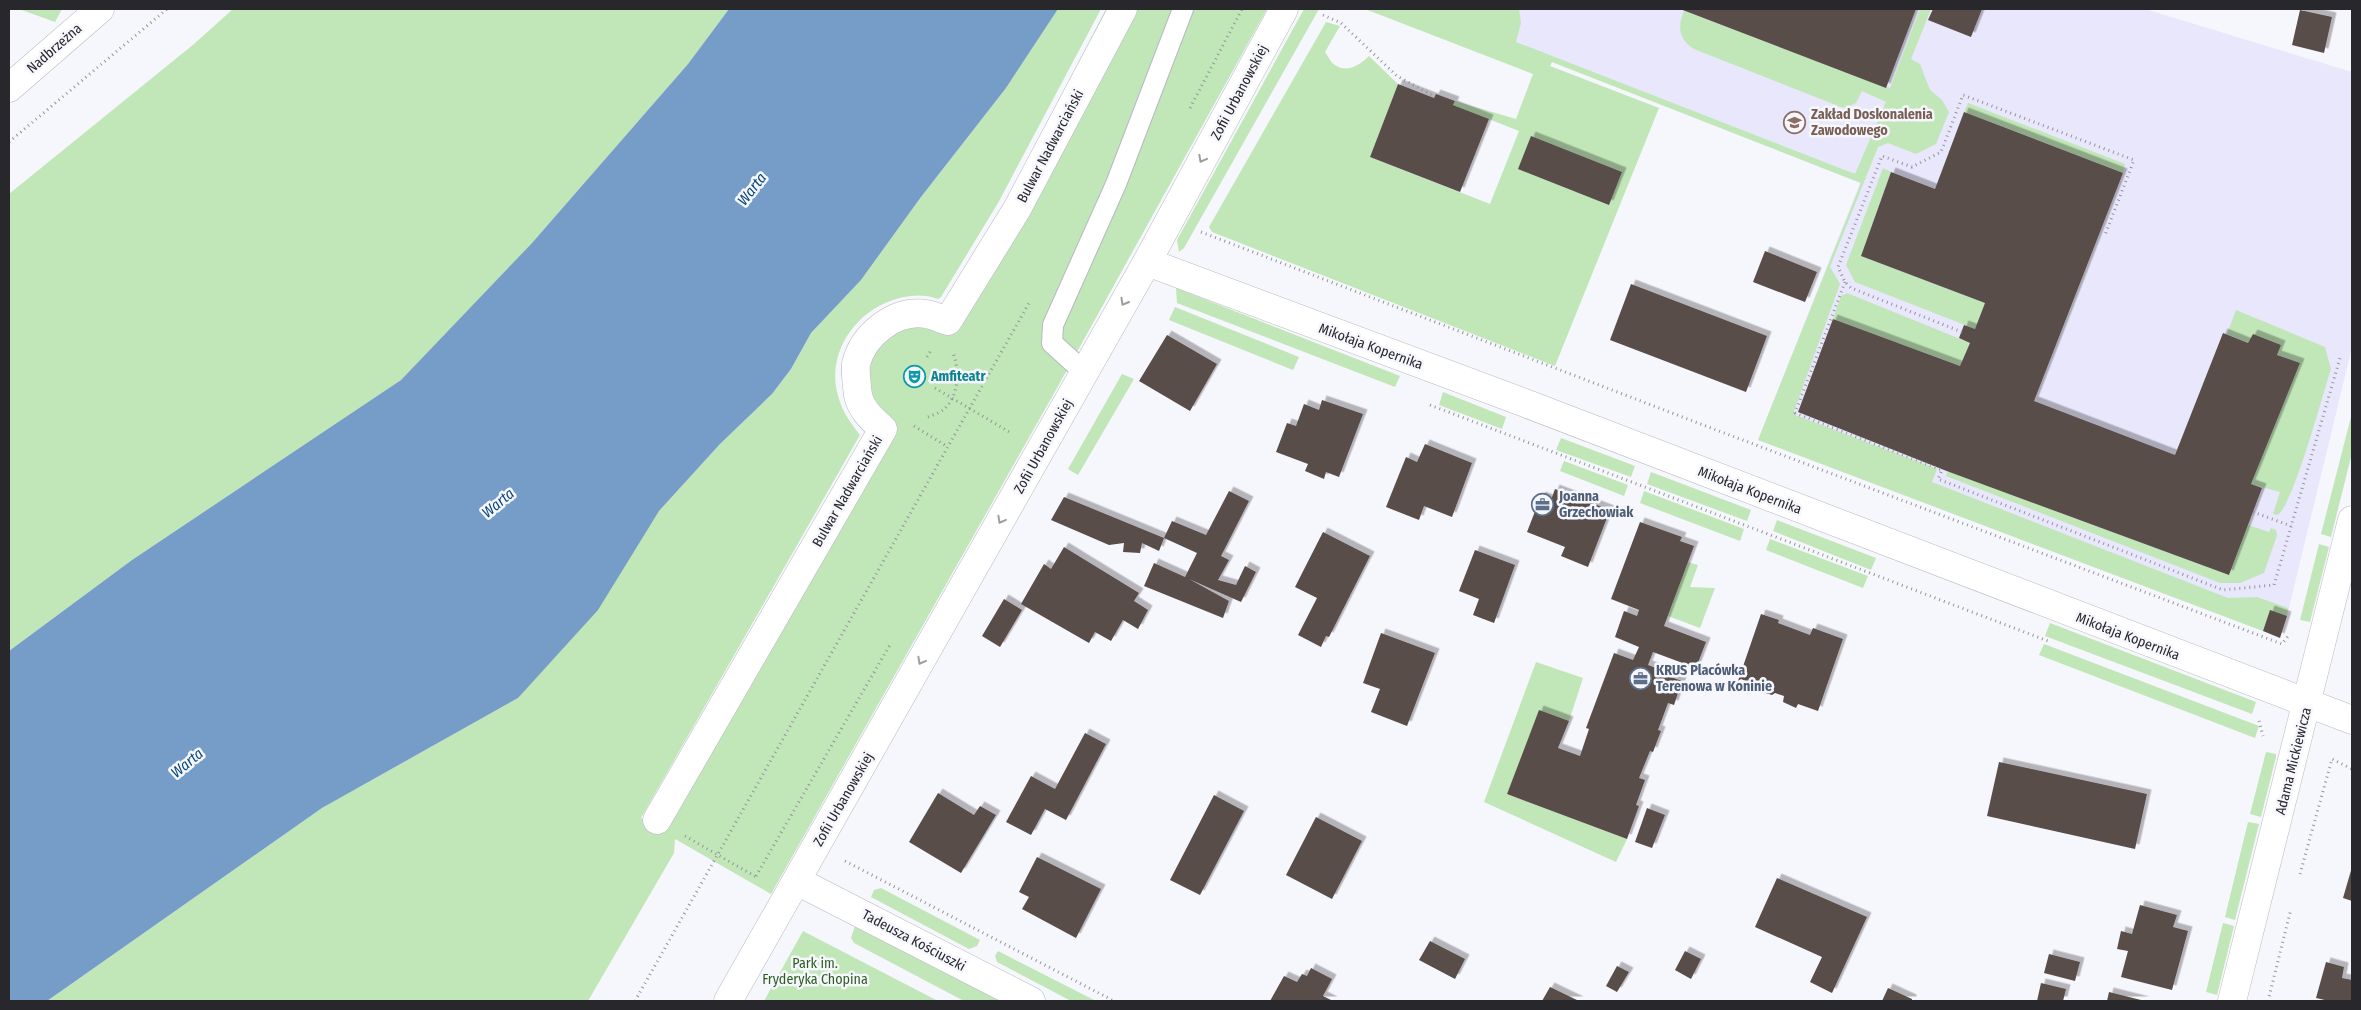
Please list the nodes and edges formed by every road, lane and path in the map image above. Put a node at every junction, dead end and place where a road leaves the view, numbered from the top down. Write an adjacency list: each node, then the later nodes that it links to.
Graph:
1 (100, 9): 7 (street, Nadbrzeżna)
2 (167, 9): 9 (path)
3 (1122, 9): 35 (street, Bulwar Nadwarciański)
4 (1183, 9): 18 (lane)
5 (1284, 9): 12 (street, Zofii Urbanowskiej, one-way to 12)
6 (1323, 15): 8 (path)
7 (9, 88)
8 (1432, 95)
9 (9, 142)
10 (1201, 232): 28 (path)
11 (2105, 236): 13 (path)
12 (1147, 262): 18 (street, Zofii Urbanowskiej, one-way to 18); 30 (street, Mikołaja Kopernika)
13 (1845, 282): 15 (path); 27 (path)
14 (1032, 297): 22 (path)
15 (1962, 332)
16 (951, 348): 20 (path)
17 (2340, 358): 27 (path)
18 (1084, 372): 40 (street, Zofii Urbanowskiej, one-way to 40)
19 (934, 388): 20 (path)
20 (951, 398): 22 (path); 23 (path)
21 (1426, 404): 29 (path)
22 (969, 409): 24 (path); 37 (path)
23 (928, 417)
24 (1011, 433)
25 (2253, 512): 27 (path)
26 (2352, 520): 30 (street, Adama Mickiewicza)
27 (2291, 526)
28 (2289, 634)
29 (2051, 642)
30 (2307, 703): 32 (street, Mikołaja Kopernika); 47 (street, Adama Mickiewicza)
31 (2252, 718): 33 (path)
32 (2352, 720)
33 (2261, 745)
34 (2352, 769): 41 (path)
35 (657, 820)
36 (684, 835): 37 (path)
37 (717, 854): 39 (path); 43 (path)
38 (842, 859): 46 (path)
39 (756, 876)
40 (797, 881): 44 (street, Zofii Urbanowskiej); 45 (street, Tadeusza Kościuszki)
41 (2298, 882)
42 (2293, 900): 48 (path)
43 (634, 1001)
44 (728, 1001)
45 (1031, 1001)
46 (1114, 1001)
47 (2232, 1001)
48 (2268, 1001)

